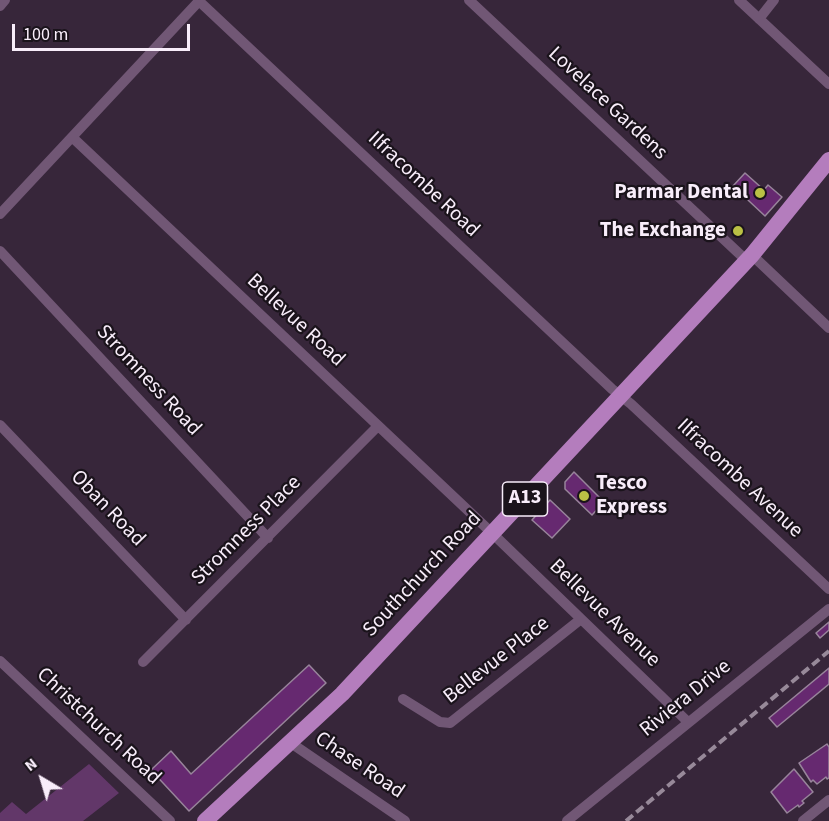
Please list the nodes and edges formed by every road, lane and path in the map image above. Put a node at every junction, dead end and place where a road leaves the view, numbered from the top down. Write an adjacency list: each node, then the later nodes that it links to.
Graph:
1 (5, 0): 6 (street)
2 (199, 0): 9 (street); 15 (street, Ilfracombe Road)
3 (469, 0): 13 (street, Lovelace Gardens)
4 (740, 0): 7 (street)
5 (774, 0): 7 (street)
6 (0, 6)
7 (759, 19): 8 (street)
8 (829, 84)
9 (72, 137): 11 (street); 17 (street, Bellevue Road)
10 (829, 160): 13 (main road, Southchurch Road / A13)
11 (0, 214)
12 (0, 251): 19 (street, Stromness Road)
13 (749, 258): 14 (street, Lovelace Gardens); 15 (main road, Southchurch Road / A13)
14 (829, 328)
15 (621, 397): 18 (main road, Southchurch Road / A13); 20 (street, Ilfracombe Avenue)
16 (0, 425): 23 (street, Oban Road)
17 (378, 426): 18 (street, Bellevue Road); 19 (street, Stromness Place)
18 (493, 534): 22 (street, Bellevue Avenue); 28 (main road, Southchurch Road / A13)
19 (268, 538): 23 (street, Stromness Place)
20 (829, 589)
21 (829, 609): 27 (street, Riviera Drive)
22 (582, 619): 26 (street, Bellevue Place); 27 (street, Bellevue Avenue)
23 (186, 620): 25 (street, Stromness Place)
24 (0, 660): 31 (street, Christchurch Road)
25 (143, 663)
26 (403, 699)
27 (688, 722): 33 (street, Riviera Drive)
28 (291, 743): 30 (street, Chase Road); 32 (main road, Southchurch Road / A13)
29 (828, 803): 34 (street)
30 (402, 820)
31 (170, 821)
32 (205, 821)
33 (567, 821)
34 (803, 821)

